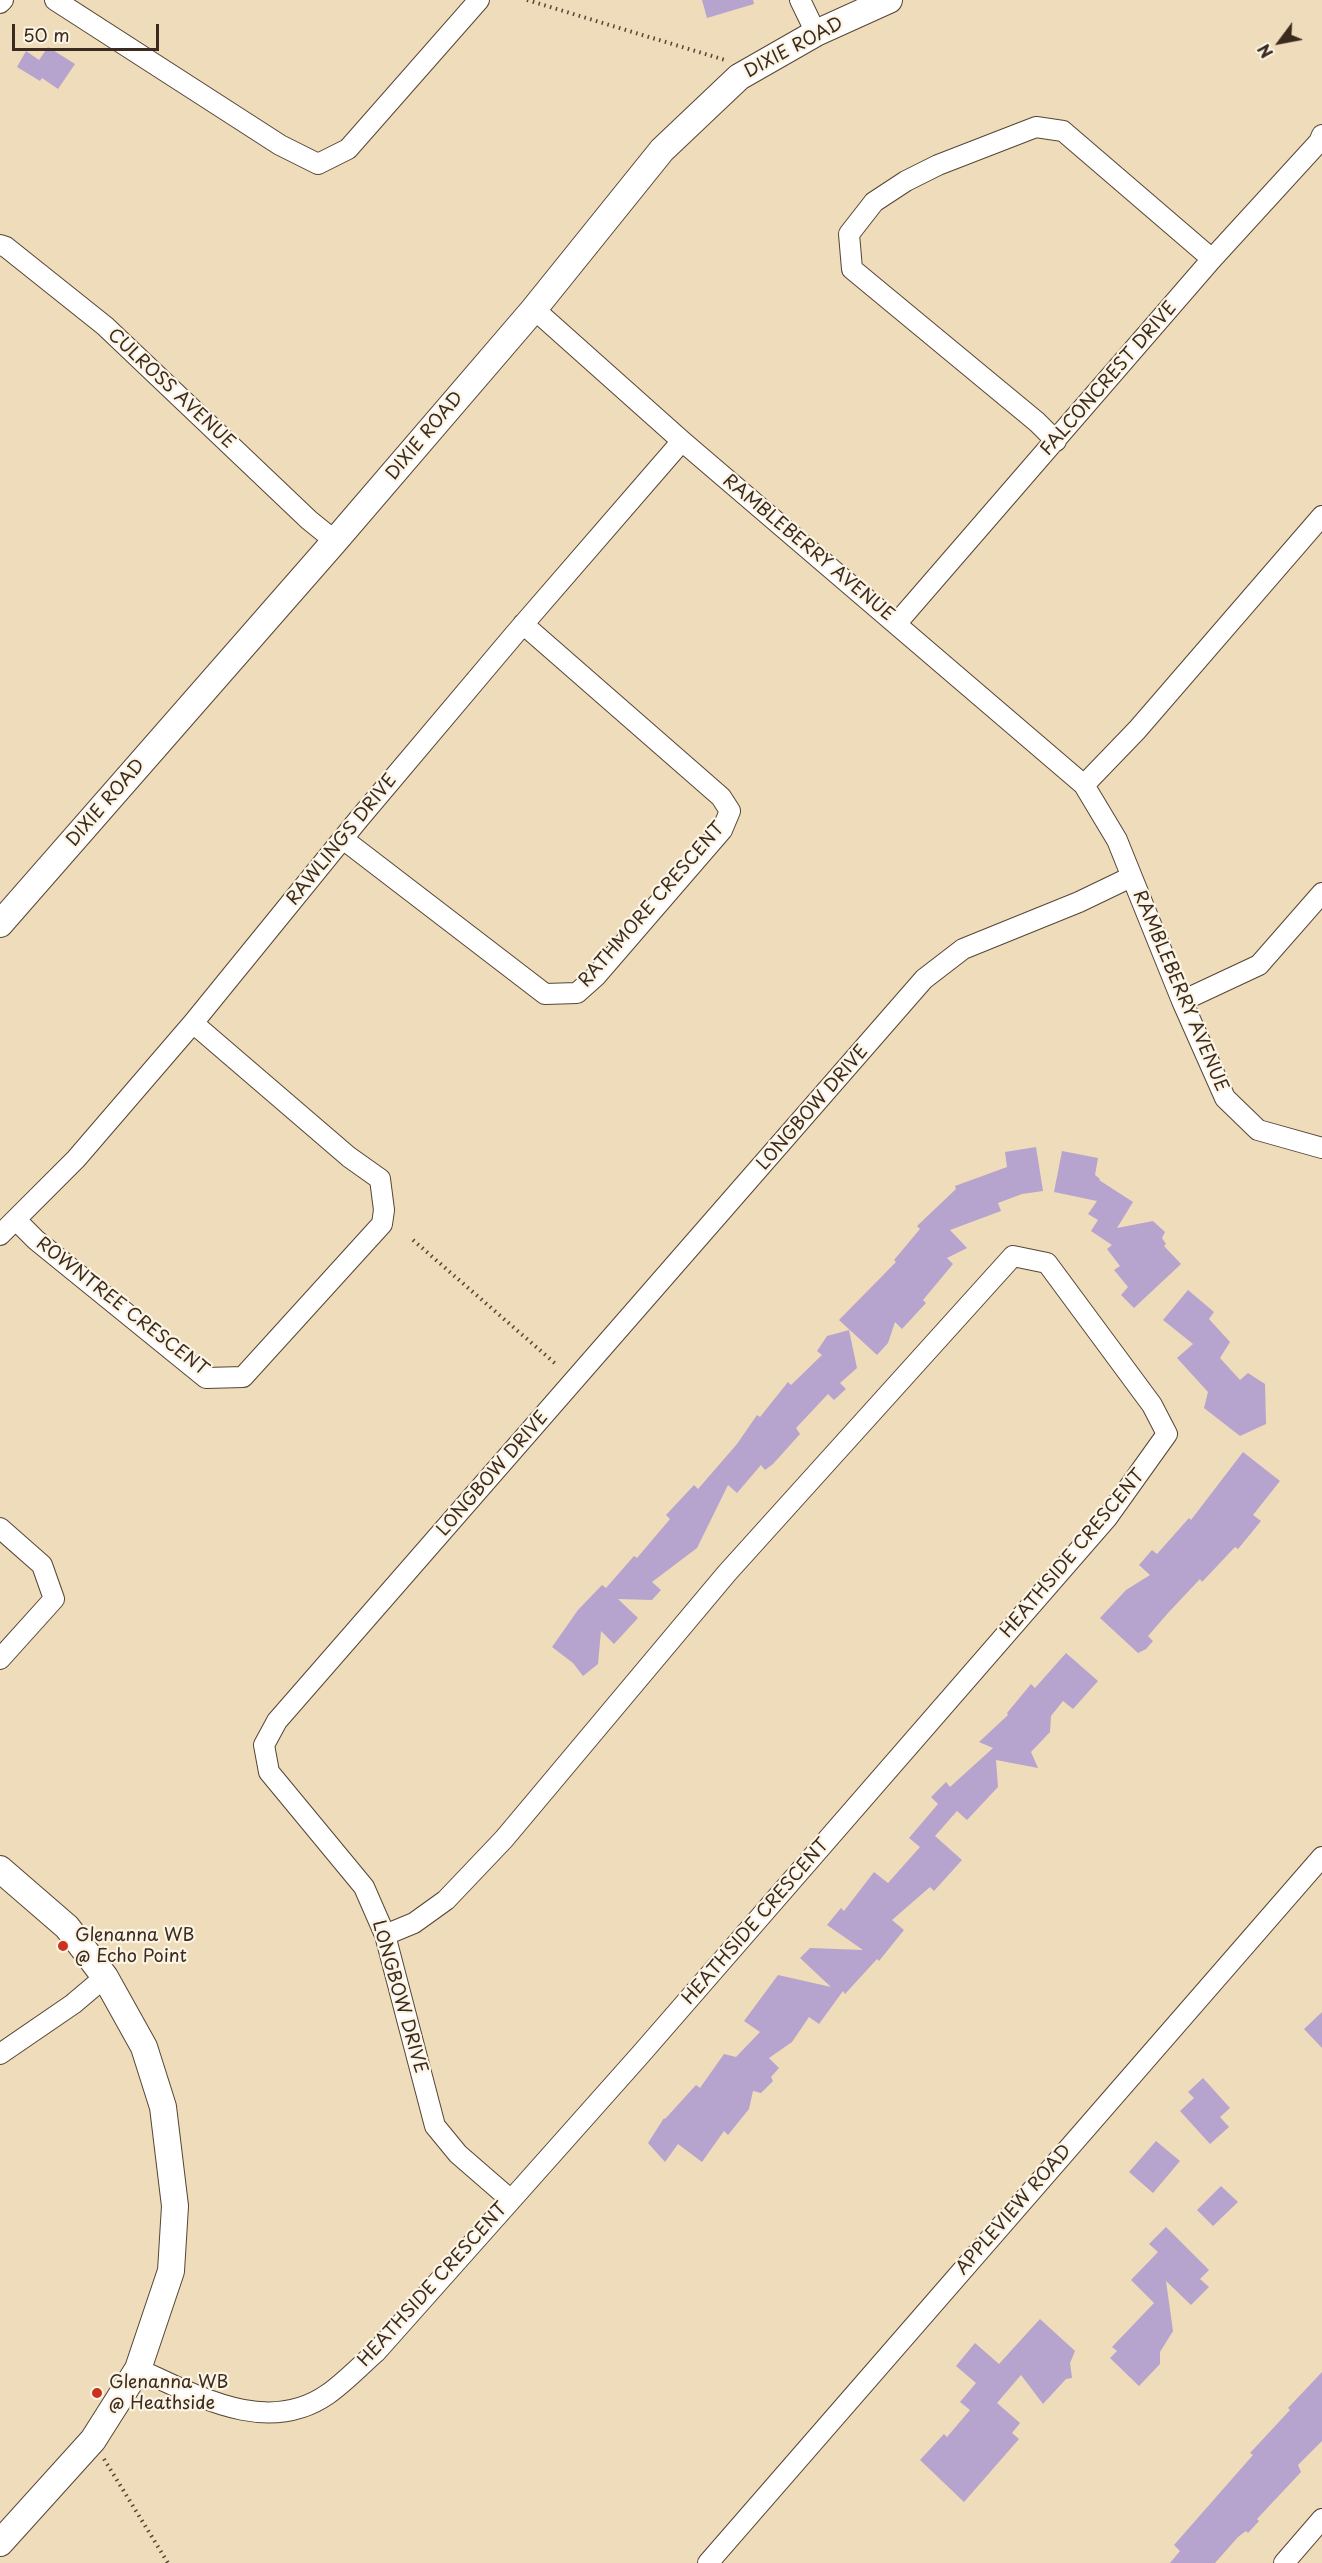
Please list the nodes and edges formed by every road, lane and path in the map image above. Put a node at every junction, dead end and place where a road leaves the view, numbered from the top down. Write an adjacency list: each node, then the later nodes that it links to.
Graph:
1 (55, 0): 2 (street)
2 (479, 0)
3 (527, 0): 7 (path)
4 (800, 0): 6 (street)
5 (889, 0): 6 (street, DIXIE ROAD)
6 (816, 33): 7 (street, DIXIE ROAD)
7 (754, 68): 11 (street, DIXIE ROAD)
8 (1322, 135): 10 (street, FALCONCREST DRIVE)
9 (0, 245): 15 (street, CULROSS AVENUE)
10 (1212, 259): 13 (street, FALCONCREST DRIVE); 13 (street)
11 (534, 309): 12 (street, RAMBLEBERRY AVENUE); 15 (street, DIXIE ROAD)
12 (682, 441): 16 (street, RAWLINGS DRIVE); 17 (street, RAMBLEBERRY AVENUE)
13 (1056, 441): 17 (street, FALCONCREST DRIVE)
14 (1322, 516): 18 (street)
15 (335, 541): 22 (street, DIXIE ROAD)
16 (523, 624): 19 (street, RAWLINGS DRIVE); 19 (street, RATHMORE CRESCENT)
17 (896, 624): 18 (street, RAMBLEBERRY AVENUE)
18 (1084, 785): 20 (street, RAMBLEBERRY AVENUE)
19 (343, 839): 24 (street, RAWLINGS DRIVE)
20 (1131, 877): 23 (street, RAMBLEBERRY AVENUE); 34 (street, LONGBOW DRIVE)
21 (1322, 893): 23 (street)
22 (0, 924)
23 (1182, 1001): 25 (street, RAMBLEBERRY AVENUE)
24 (193, 1023): 26 (street, RAWLINGS DRIVE); 26 (street, ROWNTREE CRESCENT)
25 (1322, 1148)
26 (16, 1220): 27 (street, RAWLINGS DRIVE)
27 (0, 1234)
28 (413, 1240): 29 (path)
29 (556, 1365)
30 (0, 1528): 31 (street)
31 (0, 1659)
32 (1322, 1857): 43 (street, APPLEVIEW ROAD)
33 (0, 1869): 35 (street)
34 (385, 1935): 37 (street, LONGBOW DRIVE); 37 (street, HEATHSIDE CRESCENT)
35 (105, 1977): 36 (street); 38 (street)
36 (0, 2054)
37 (511, 2200): 38 (street, HEATHSIDE CRESCENT)
38 (138, 2369): 39 (street)
39 (93, 2440): 41 (street); 42 (path)
40 (1322, 2519): 44 (street)
41 (0, 2543)
42 (168, 2563)
43 (708, 2563)
44 (1284, 2563)

